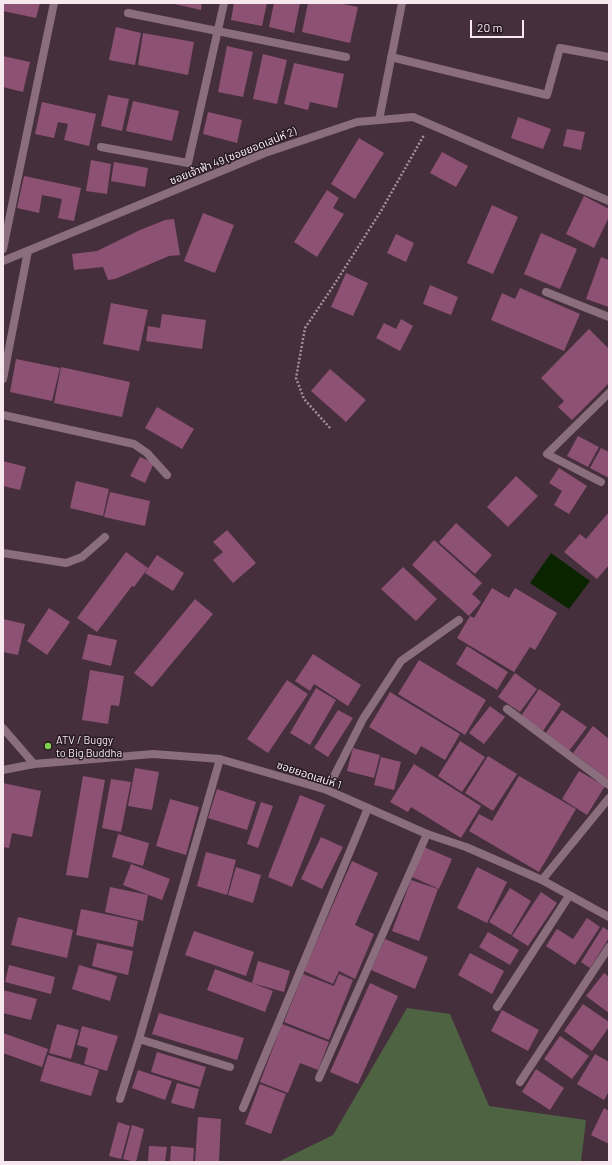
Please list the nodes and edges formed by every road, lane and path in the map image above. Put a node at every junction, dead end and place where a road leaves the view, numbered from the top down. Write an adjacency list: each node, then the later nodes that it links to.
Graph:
1 (54, 3): 13 (street)
2 (224, 3): 5 (street)
3 (402, 3): 7 (street)
4 (128, 13): 5 (street)
5 (218, 31): 6 (street); 11 (street)
6 (346, 57)
7 (392, 57): 8 (street); 9 (street)
8 (609, 57)
9 (380, 120): 10 (street, ซอยเจ้าฟ้า 49 (ซอยยอดเสน่ห์ 2)); 14 (street, ซอยเจ้าฟ้า 49 (ซอยยอดเสน่ห์ 2))
10 (430, 124): 12 (street, ซอยเจ้าฟ้า 49 (ซอยยอดเสน่ห์ 2)); 21 (path)
11 (101, 147)
12 (609, 201)
13 (3, 249)
14 (28, 251): 15 (street, ซอยเจ้าฟ้า 49 (ซอยยอดเสน่ห์ 2)); 18 (street)
15 (3, 261)
16 (546, 292): 17 (street)
17 (609, 316)
18 (3, 379)
19 (609, 393): 23 (street)
20 (3, 415): 22 (street)
21 (330, 428)
22 (167, 475)
23 (602, 482)
24 (105, 537): 25 (street)
25 (3, 553)
26 (459, 620): 33 (street)
27 (507, 709): 32 (street)
28 (3, 728): 30 (street)
29 (220, 759): 30 (street, ซอยยอดเสน่ห์ 1); 33 (street, ซอยยอดเสน่ห์ 1); 42 (street)
30 (34, 764): 31 (street, ซอยยอดเสน่ห์ 1)
31 (3, 770)
32 (609, 785)
33 (327, 790): 35 (street, ซอยยอดเสน่ห์ 1)
34 (609, 798): 37 (street)
35 (368, 808): 36 (street, ซอยยอดเสน่ห์ 1); 47 (street)
36 (427, 834): 37 (street, ซอยยอดเสน่ห์ 1); 44 (street)
37 (542, 880): 38 (street, ซอยยอดเสน่ห์ 1)
38 (569, 896): 39 (street, ซอยยอดเสน่ห์ 1); 41 (street)
39 (609, 917)
40 (609, 947): 45 (street)
41 (497, 1006)
42 (139, 1038): 43 (street); 46 (street)
43 (230, 1067)
44 (319, 1078)
45 (520, 1082)
46 (120, 1099)
47 (243, 1108)

